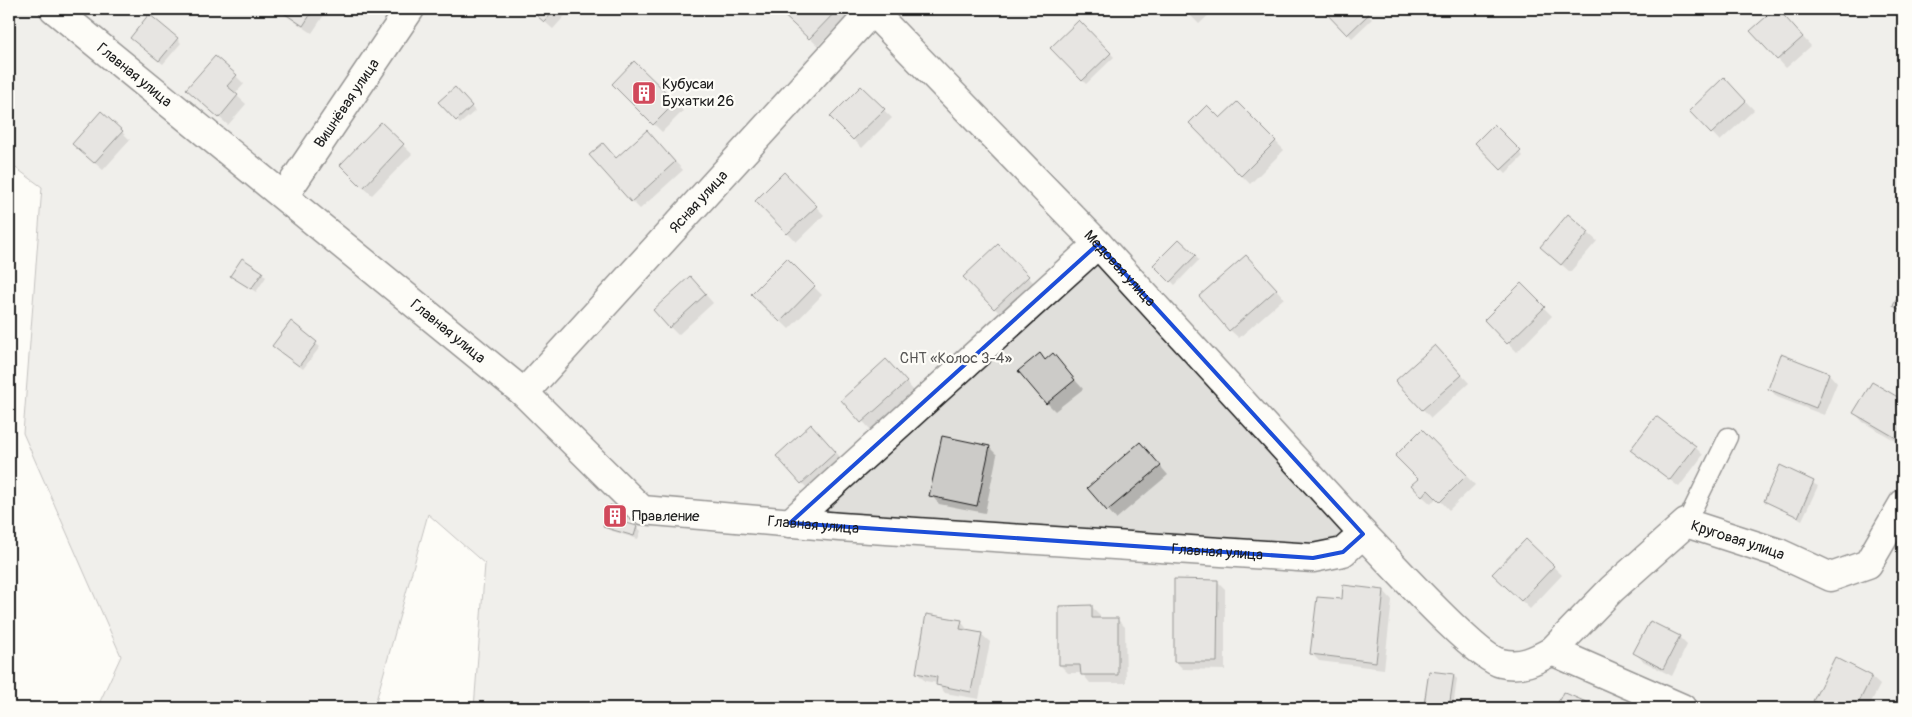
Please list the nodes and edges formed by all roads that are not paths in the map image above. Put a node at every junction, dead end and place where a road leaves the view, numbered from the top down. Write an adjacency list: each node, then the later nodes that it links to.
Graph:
1 (54, 9): 4 (street, Главная улица)
2 (410, 9): 4 (street, Вишнёвая улица)
3 (871, 10): 5 (street, Медовая улица); 6 (street, Ясная улица)
4 (284, 196): 6 (street, Главная улица)
5 (1098, 244): 9 (street); 11 (street, Медовая улица)
6 (524, 393): 9 (street, Главная улица)
7 (1728, 437): 10 (lane)
8 (1903, 504): 10 (street, Круговая улица)
9 (790, 523): 11 (street, Главная улица)
10 (1686, 523): 12 (street, Круговая улица)
11 (1363, 534): 12 (street)
12 (1552, 651): 13 (street)
13 (1682, 708)

